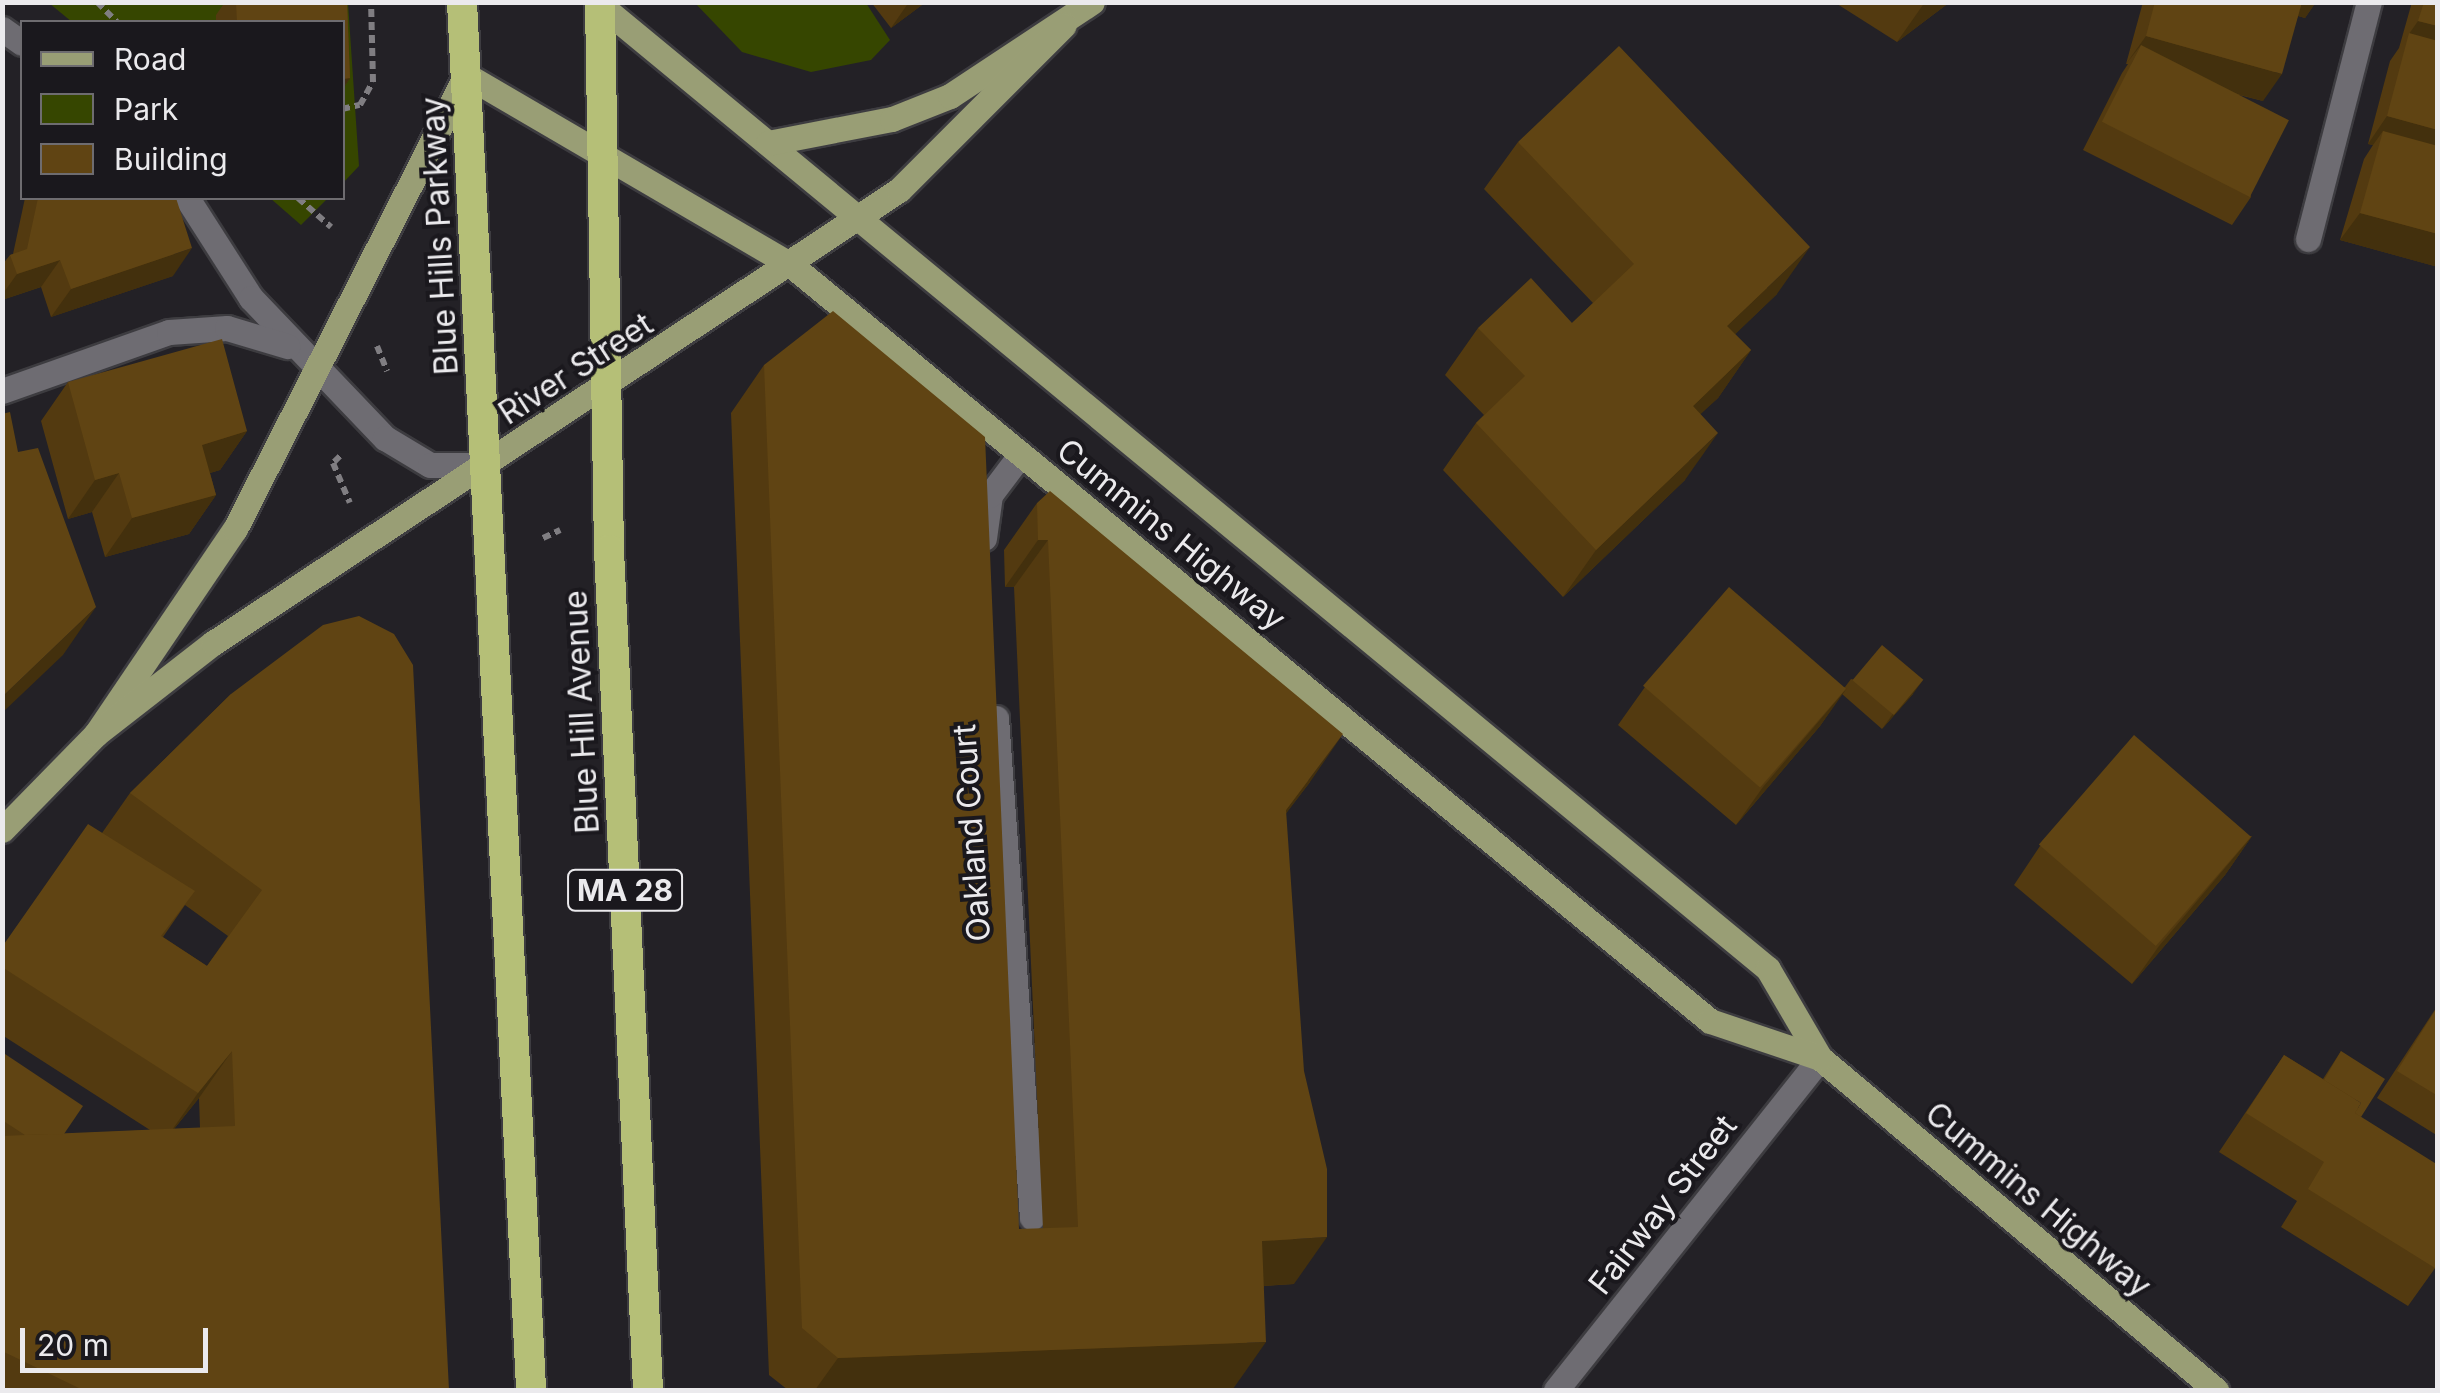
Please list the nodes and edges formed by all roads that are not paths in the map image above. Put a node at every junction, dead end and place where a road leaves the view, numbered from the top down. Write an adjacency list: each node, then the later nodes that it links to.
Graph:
1 (1092, 2): 5 (main road, River Street)
2 (2369, 2): 11 (street)
3 (463, 4): 6 (highway, Blue Hills Parkway)
4 (600, 4): 7 (main road, Cummins Highway); 8 (highway, MA 28)
5 (1064, 25): 7 (main road, River Street); 10 (main road, River Street)
6 (466, 75): 8 (main road, Cummins Highway); 13 (main road, River Street); 17 (highway, Blue Hills Parkway)
7 (768, 143): 10 (main road, Cummins Highway)
8 (603, 154): 12 (main road, Cummins Highway); 14 (highway, MA 28)
9 (189, 200): 13 (street)
10 (860, 219): 12 (main road, River Street); 22 (main road, Cummins Highway)
11 (2308, 239)
12 (791, 265): 14 (main road, River Street); 16 (main road, Cummins Highway)
13 (320, 369): 15 (street); 17 (street); 20 (main road, River Street)
14 (606, 390): 17 (main road, River Street); 25 (highway, Blue Hill Avenue / MA 28)
15 (2, 391)
16 (1021, 454): 18 (street); 22 (main road, Cummins Highway)
17 (488, 466): 20 (main road, River Street); 24 (highway)
18 (985, 564)
19 (994, 684): 23 (street, Oakland Court)
20 (96, 734): 21 (main road, River Street)
21 (2, 830)
22 (1820, 1058): 26 (street, Fairway Street); 27 (main road, Cummins Highway)
23 (1032, 1218)
24 (531, 1390)
25 (648, 1390)
26 (1556, 1390)
27 (2216, 1390)

